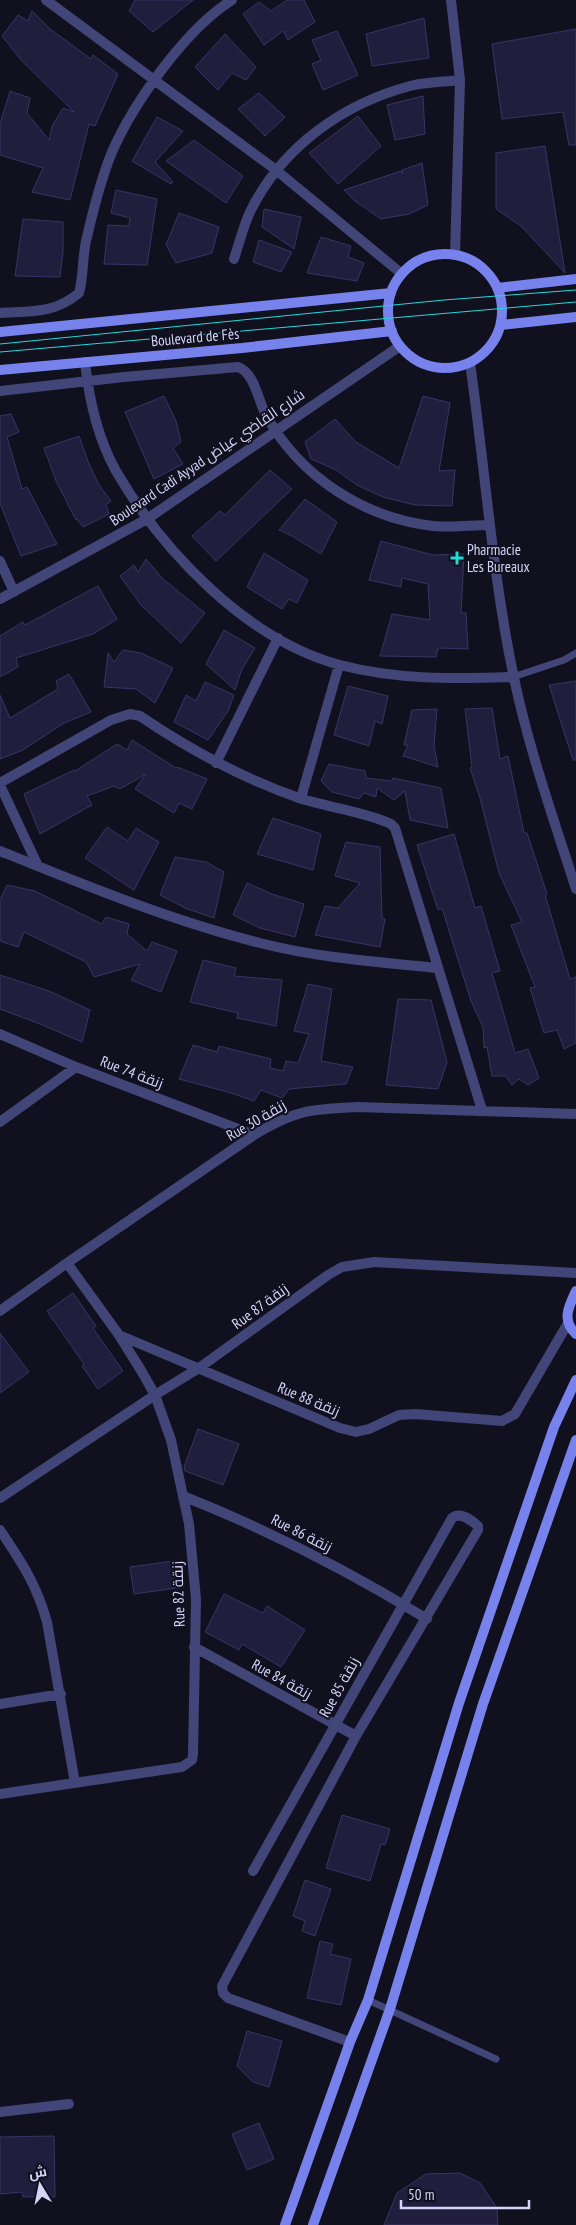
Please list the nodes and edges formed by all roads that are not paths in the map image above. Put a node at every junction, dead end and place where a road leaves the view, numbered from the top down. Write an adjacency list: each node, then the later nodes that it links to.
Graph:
1 (46, 0): 4 (street)
2 (232, 0): 4 (street)
3 (451, 0): 5 (street)
4 (154, 80): 6 (street); 13 (street)
5 (460, 80): 6 (street); 7 (street)
6 (276, 170): 8 (street); 9 (street)
7 (455, 255): 9 (main road); 11 (main road)
8 (234, 259)
9 (402, 274): 12 (main road)
10 (576, 279): 11 (main road)
11 (497, 288): 15 (main road)
12 (391, 293): 16 (main road); 17 (main road, Boulevard de Fès)
13 (0, 313)
14 (576, 317): 15 (main road)
15 (500, 325): 20 (main road)
16 (392, 331): 18 (main road); 19 (main road, Boulevard de Fès)
17 (0, 332)
18 (400, 346): 20 (main road); 24 (street, Boulevard Cadi Ayyad شارع القاضي عياض)
19 (85, 362): 21 (main road, Boulevard de Fès); 22 (street)
20 (470, 362): 26 (street)
21 (0, 370)
22 (87, 382): 23 (street); 24 (street); 25 (street)
23 (0, 391)
24 (275, 432): 25 (street, Boulevard Cadi Ayyad شارع القاضي عياض); 26 (street)
25 (148, 519): 28 (street, Boulevard Cadi Ayyad شارع القاضي عياض); 30 (street)
26 (490, 525): 33 (street)
27 (0, 561): 28 (street)
28 (14, 592): 29 (street, Boulevard Cadi Ayyad شارع القاضي عياض)
29 (0, 600)
30 (278, 638): 32 (street); 34 (street)
31 (576, 653): 33 (lane)
32 (339, 665): 33 (street); 36 (street)
33 (514, 677): 39 (street)
34 (216, 763): 35 (street); 36 (street)
35 (0, 784): 38 (street)
36 (300, 798): 40 (street)
37 (0, 851): 38 (street)
38 (38, 866): 40 (street)
39 (576, 889)
40 (436, 968): 43 (street)
41 (0, 1034): 42 (street, Rue 74 زنقة)
42 (76, 1067): 45 (street); 46 (street, Rue 74 زنقة)
43 (482, 1110): 44 (street, Rue 30 زنقة); 46 (street, Rue 30 زنقة)
44 (576, 1114)
45 (0, 1122)
46 (254, 1135): 47 (street, Rue 30 زنقة)
47 (67, 1263): 50 (street, Rue 30 زنقة); 53 (street, Rue 82 زنقة)
48 (576, 1273): 54 (street, Rue 87 زنقة)
49 (576, 1291): 51 (main road)
50 (0, 1311)
51 (568, 1323): 52 (main road); 54 (street, Rue 88 زنقة)
52 (576, 1334)
53 (119, 1335): 54 (street, Rue 88 زنقة); 56 (street, Rue 82 زنقة)
54 (199, 1368): 56 (street, Rue 87 زنقة)
55 (576, 1380): 71 (main road)
56 (155, 1395): 58 (street, Rue 82 زنقة); 59 (street, Rue 87 زنقة)
57 (576, 1440): 72 (main road)
58 (183, 1496): 61 (street, Rue 86 زنقة); 63 (street, Rue 82 زنقة)
59 (0, 1498)
60 (0, 1530): 64 (street)
61 (403, 1604): 62 (street, Rue 86 زنقة); 62 (street, Rue 85 زنقة); 66 (street, Rue 85 زنقة)
62 (427, 1619): 67 (street)
63 (194, 1647): 66 (street, Rue 84 زنقة); 68 (street, Rue 82 زنقة)
64 (61, 1694): 65 (street); 68 (street)
65 (0, 1704)
66 (336, 1725): 67 (street, Rue 84 زنقة); 70 (street, Rue 85 زنقة)
67 (356, 1736): 73 (street)
68 (75, 1783): 69 (street, Rue 82 زنقة)
69 (0, 1794)
70 (253, 1871)
71 (368, 2000): 72 (lane); 73 (main road)
72 (390, 2009): 74 (lane); 78 (main road)
73 (350, 2042): 77 (main road)
74 (496, 2059)
75 (69, 2104): 76 (street)
76 (0, 2112)
77 (285, 2225)
78 (313, 2225)

